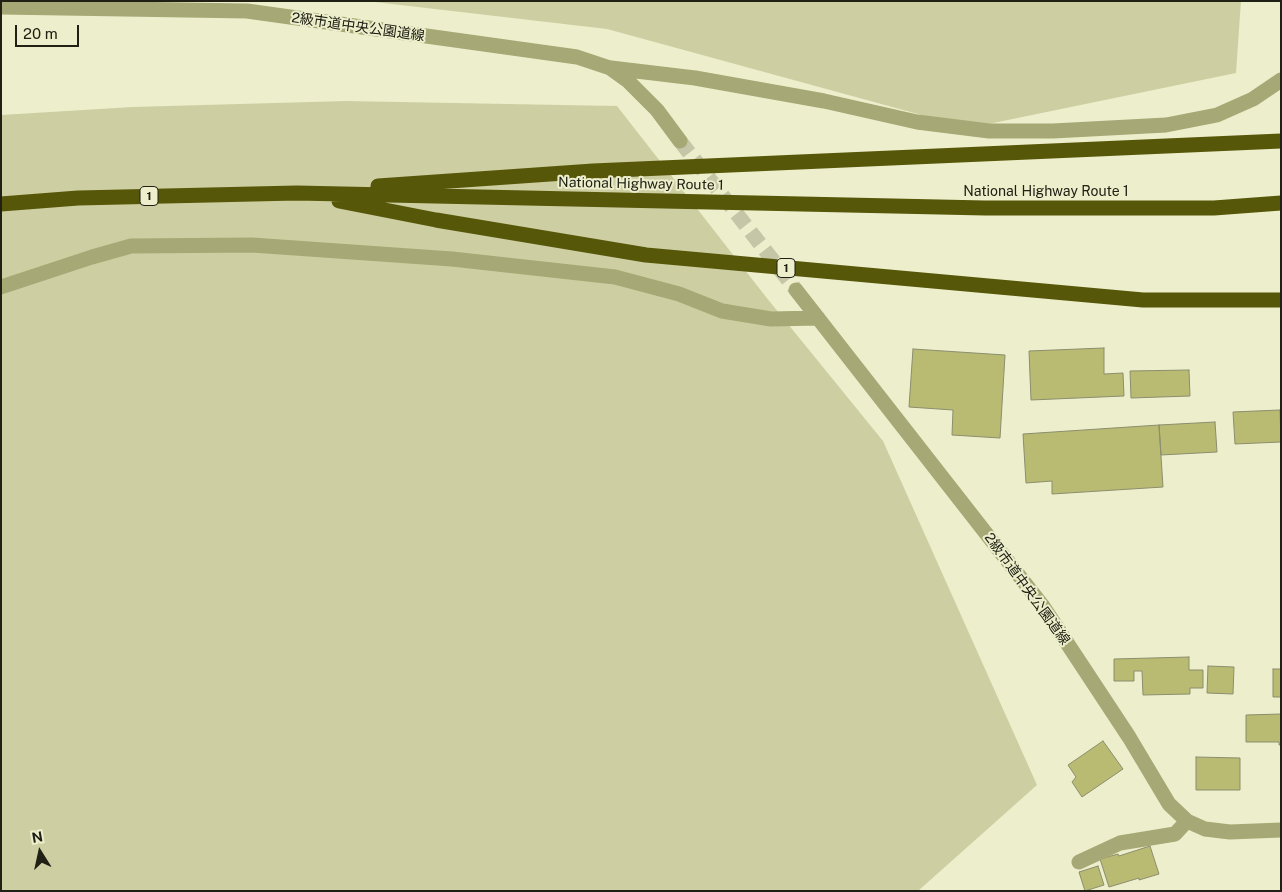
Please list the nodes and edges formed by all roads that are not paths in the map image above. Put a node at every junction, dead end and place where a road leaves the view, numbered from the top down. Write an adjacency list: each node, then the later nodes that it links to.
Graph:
1 (1, 7): 2 (street, 2級市道中央公園道線)
2 (610, 68): 3 (street); 4 (street, 2級市道中央公園道線)
3 (1281, 80)
4 (680, 141)
5 (1281, 141): 6 (highway, 1)
6 (297, 193): 7 (highway, National Highway Route 1 / 1); 8 (highway, National Highway Route 1 / 1); 11 (highway, 1)
7 (1281, 203)
8 (1, 204)
9 (1, 287): 12 (street)
10 (796, 290): 12 (street, 2級市道中央公園道線)
11 (1281, 300)
12 (818, 318): 13 (street, 2級市道中央公園道線)
13 (1187, 821): 14 (street, 2級市道中央公園道線); 15 (street)
14 (1281, 830)
15 (1079, 862)

